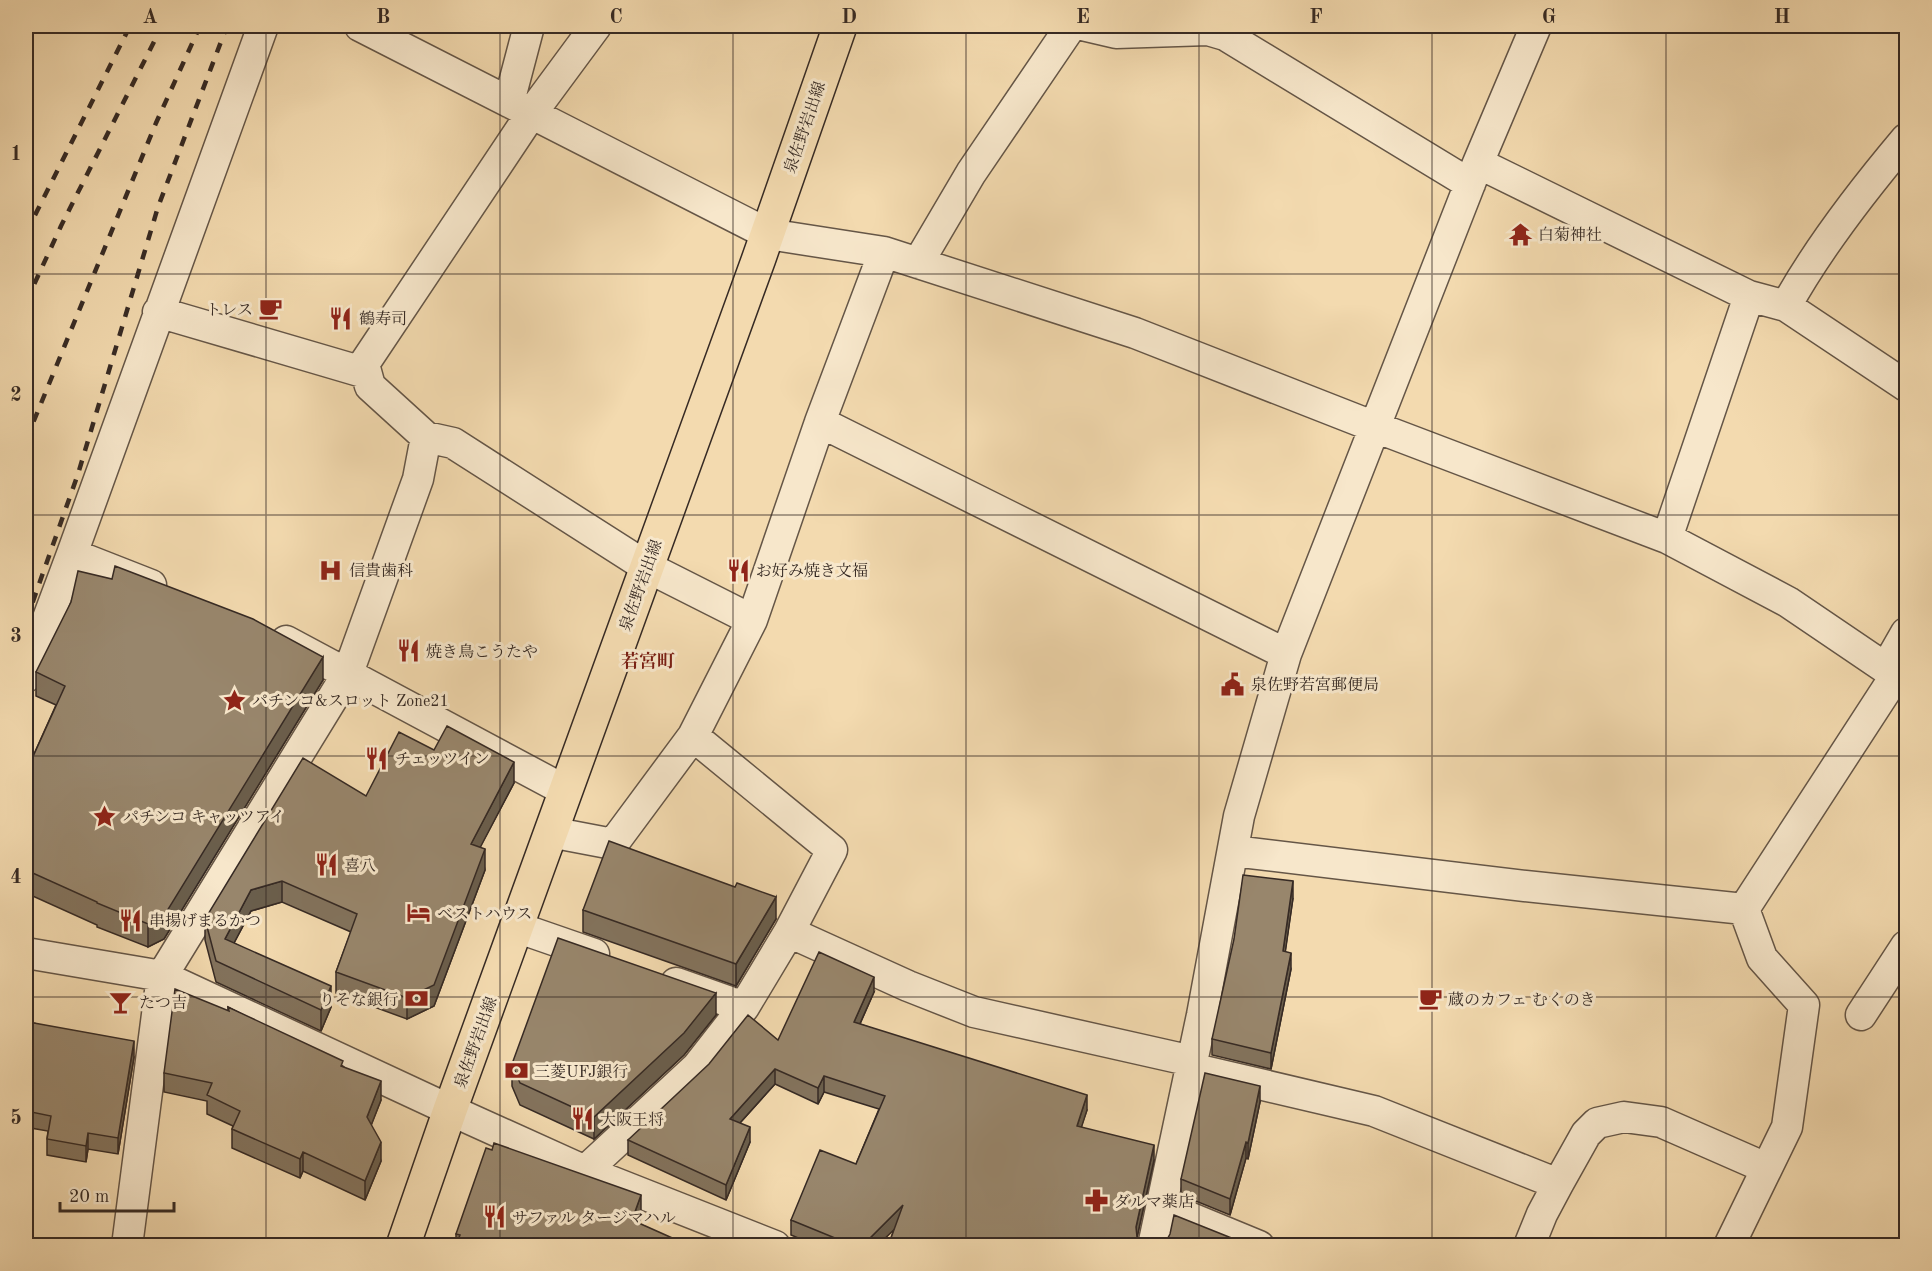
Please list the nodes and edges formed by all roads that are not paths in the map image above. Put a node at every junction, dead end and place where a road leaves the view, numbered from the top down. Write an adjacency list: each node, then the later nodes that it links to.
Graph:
1 (263, 26): 18 (street)
2 (360, 26): 10 (street)
3 (529, 26): 10 (street)
4 (596, 26): 10 (street)
5 (840, 26): 13 (main road, 泉佐野岩出線)
6 (1071, 26): 15 (street)
7 (1086, 26): 9 (street)
8 (1536, 26): 12 (street)
9 (1208, 28): 12 (street)
10 (520, 108): 13 (street); 19 (street)
11 (1906, 139): 17 (street)
12 (1474, 173): 16 (street); 22 (street)
13 (768, 234): 14 (street); 26 (main road, 泉佐野岩出線)
14 (884, 252): 15 (street); 21 (street)
15 (918, 263): 22 (street)
16 (1749, 296): 17 (street); 24 (street)
17 (1786, 306): 20 (street)
18 (158, 312): 19 (street); 25 (street)
19 (366, 373): 23 (street)
20 (1906, 386)
21 (820, 422): 28 (street); 31 (street)
22 (1375, 427): 24 (street); 31 (street)
23 (426, 437): 26 (street); 32 (street)
24 (1667, 538): 33 (street)
25 (72, 554): 27 (street); 34 (street)
26 (647, 567): 28 (street); 36 (main road, 泉佐野岩出線)
27 (171, 593)
28 (752, 620): 35 (street)
29 (260, 627): 32 (street)
30 (1906, 633): 33 (street)
31 (1286, 654): 38 (street)
32 (348, 673): 36 (street); 45 (street)
33 (1896, 675): 39 (street)
34 (26, 677)
35 (693, 736): 37 (street); 41 (street)
36 (566, 791): 37 (main road, 泉佐野岩出線)
37 (550, 832): 40 (main road, 泉佐野岩出線)
38 (1233, 851): 39 (street); 49 (street)
39 (1744, 909): 51 (street)
40 (516, 927): 44 (street); 50 (main road, 泉佐野岩出線)
41 (789, 932): 47 (street); 49 (street)
42 (1906, 946): 48 (street)
43 (26, 953): 45 (street)
44 (622, 964)
45 (162, 976): 50 (street); 56 (street)
46 (655, 976): 47 (street)
47 (744, 1007): 52 (street)
48 (1861, 1015)
49 (1192, 1065): 53 (street); 54 (street)
50 (450, 1110): 52 (street); 57 (main road, 泉佐野岩出線)
51 (1767, 1168): 53 (street); 55 (street)
52 (585, 1170): 58 (street)
53 (1558, 1184): 61 (street)
54 (1162, 1206): 59 (street); 60 (street)
55 (1733, 1244)
56 (127, 1245)
57 (403, 1245)
58 (775, 1245)
59 (1153, 1245)
60 (1259, 1245)
61 (1529, 1245)

